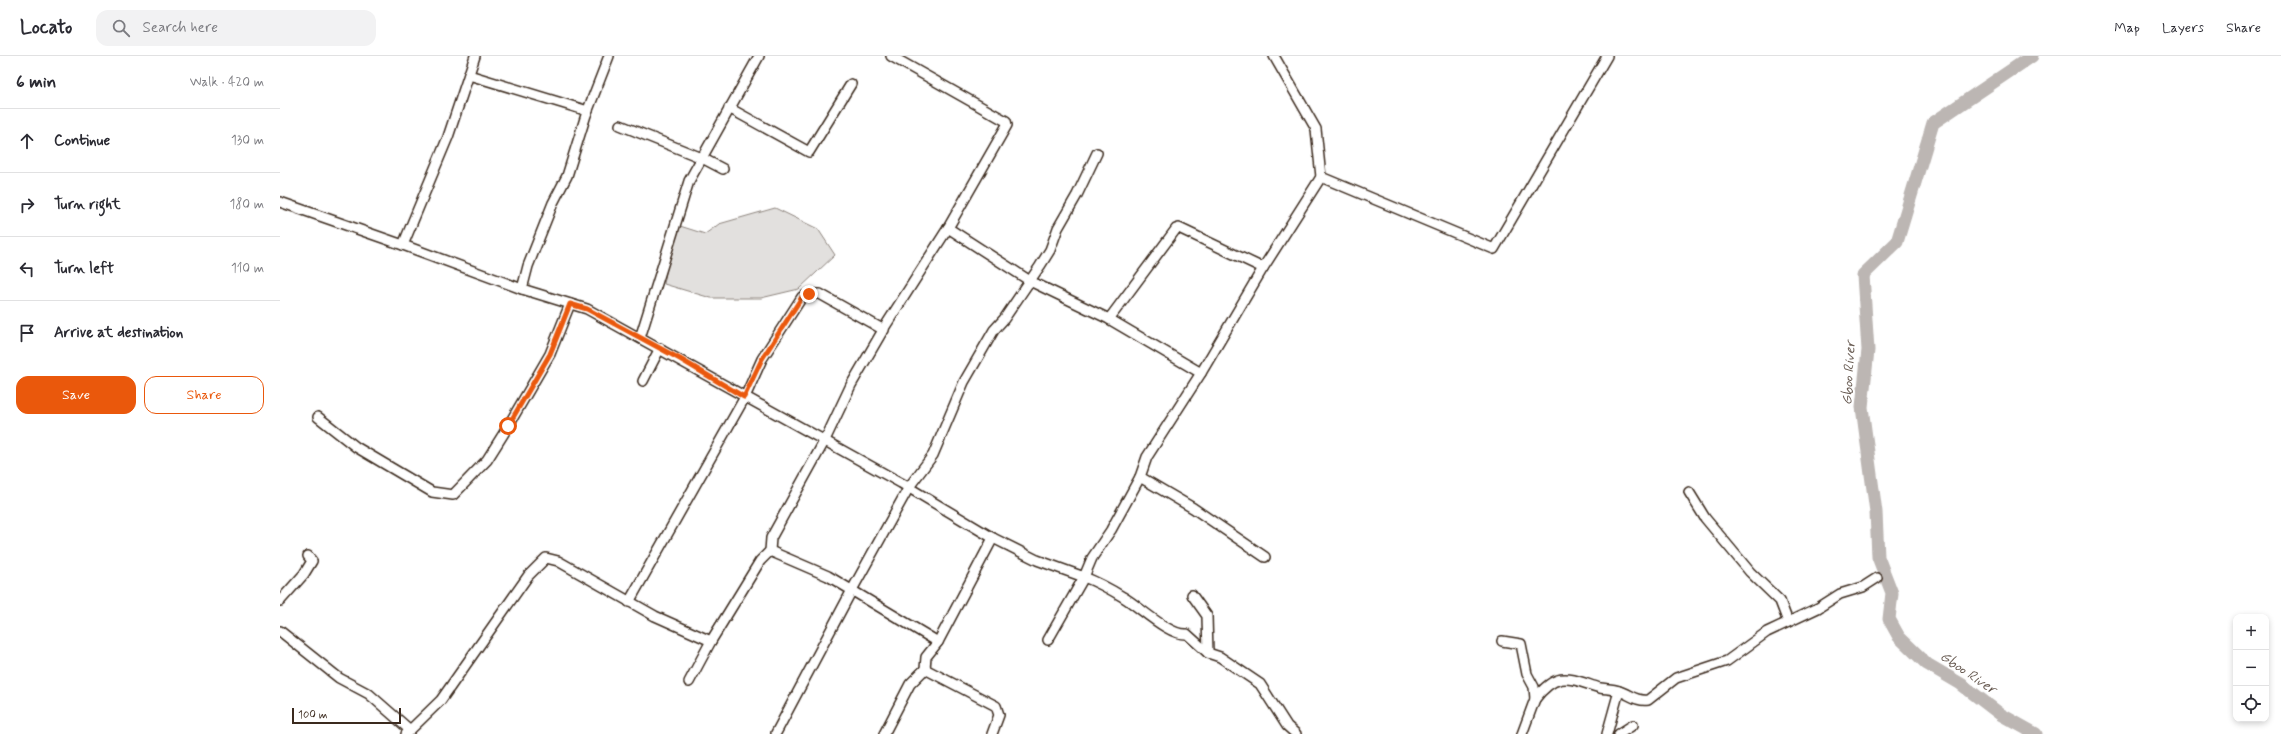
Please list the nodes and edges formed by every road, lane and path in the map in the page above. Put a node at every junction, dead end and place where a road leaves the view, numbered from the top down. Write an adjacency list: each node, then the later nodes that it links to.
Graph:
1 (475, 56): 7 (street)
2 (609, 56): 10 (street)
3 (759, 56): 9 (street)
4 (891, 56): 17 (street)
5 (1274, 56): 15 (street)
6 (1604, 57): 15 (street)
7 (469, 75): 10 (street); 18 (street)
8 (851, 84): 9 (street)
9 (729, 108): 13 (street)
10 (588, 110): 21 (street)
11 (620, 125): 13 (street)
12 (1097, 153): 20 (street)
13 (702, 158): 14 (street); 25 (street)
14 (723, 169)
15 (1321, 177): 19 (street)
16 (280, 202): 18 (street)
17 (948, 228): 20 (street); 24 (street)
18 (403, 245): 21 (street)
19 (1263, 268): 23 (street); 27 (street)
20 (1030, 280): 23 (street); 33 (street)
21 (522, 289): 22 (street)
22 (570, 304): 25 (street); 30 (street)
23 (1109, 320): 27 (street)
24 (884, 330): 29 (street); 31 (street)
25 (640, 338): 26 (street)
26 (660, 348): 28 (street); 29 (street)
27 (1201, 373): 32 (street)
28 (643, 381)
29 (744, 397): 31 (street); 44 (street)
30 (318, 417)
31 (825, 440): 33 (street); 36 (street)
32 (1140, 478): 38 (street); 39 (street)
33 (909, 488): 35 (street); 41 (street)
34 (1689, 492): 45 (street)
35 (993, 538): 39 (street); 50 (street)
36 (770, 551): 41 (street); 48 (street)
37 (308, 556): 43 (street)
38 (1264, 557)
39 (1084, 577): 47 (street); 51 (street)
40 (1877, 578): 45 (street)
41 (852, 590): 50 (street); 58 (street)
42 (1192, 595): 51 (street)
43 (280, 601)
44 (629, 602): 48 (street); 57 (street)
45 (1788, 622): 54 (street)
46 (280, 631): 57 (street)
47 (1048, 640)
48 (711, 641): 53 (street)
49 (1502, 641): 55 (street)
50 (938, 642): 52 (street)
51 (1208, 653): 61 (street)
52 (925, 669): 59 (street); 60 (street)
53 (689, 682)
54 (1619, 691): 55 (street); 63 (street)
55 (1535, 699): 62 (street)
56 (1633, 725): 64 (street)
57 (408, 732)
58 (776, 733)
59 (884, 734)
60 (992, 734)
61 (1296, 734)
62 (1522, 734)
63 (1607, 734)
64 (1619, 734)

